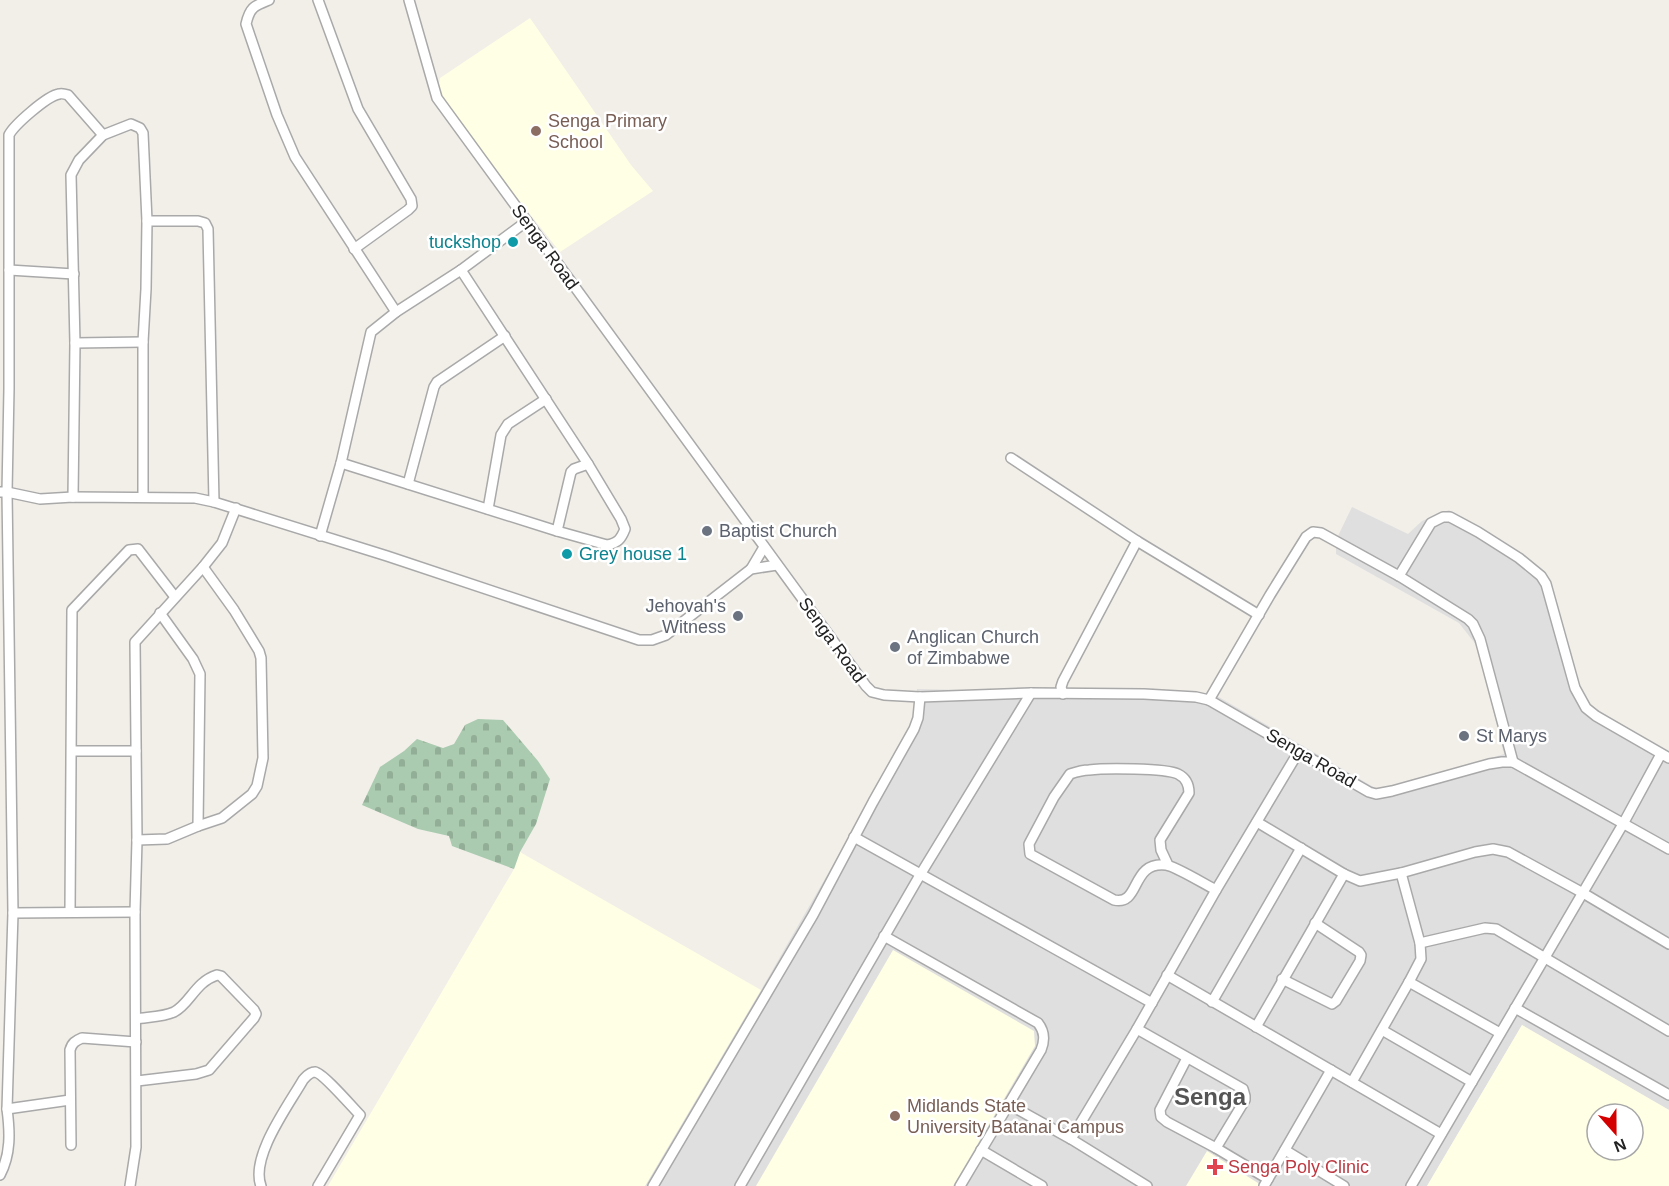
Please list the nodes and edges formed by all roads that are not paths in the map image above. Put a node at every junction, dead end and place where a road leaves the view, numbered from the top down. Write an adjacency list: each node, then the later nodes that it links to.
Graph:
1 (269, 0): 8 (street)
2 (318, 0): 8 (street)
3 (409, 0): 7 (street, Senga Road)
4 (104, 135): 5 (street); 6 (street); 11 (street)
5 (4, 150): 9 (street)
6 (147, 221): 14 (street); 24 (street)
7 (526, 221): 10 (street); 30 (street, Senga Road)
8 (354, 249): 12 (street)
9 (9, 270): 11 (street); 21 (street)
10 (461, 270): 12 (street); 13 (street)
11 (74, 274): 15 (street)
12 (396, 312): 18 (street)
13 (505, 336): 16 (street); 20 (street)
14 (144, 342): 15 (street); 23 (street)
15 (75, 344): 22 (street)
16 (546, 399): 19 (street); 26 (street)
17 (1011, 458): 29 (street)
18 (341, 463): 20 (street); 28 (street)
19 (588, 464): 27 (street); 27 (street)
20 (408, 484): 26 (street)
21 (3, 492): 22 (street); 62 (street)
22 (73, 497): 23 (street)
23 (143, 497): 24 (street)
24 (214, 502): 25 (street)
25 (236, 508): 28 (street); 32 (street)
26 (488, 509): 27 (street)
27 (557, 531)
28 (321, 536): 33 (street)
29 (1137, 541): 37 (street); 39 (street)
30 (764, 547): 31 (street, Senga Road); 33 (street)
31 (777, 566): 33 (street); 40 (street, Senga Road)
32 (203, 567): 35 (street); 49 (street)
33 (751, 569)
34 (1399, 576): 37 (street); 45 (street); 46 (street)
35 (175, 597): 36 (street); 42 (street)
36 (160, 613): 44 (street); 49 (street)
37 (1259, 615): 41 (street)
38 (1031, 693): 39 (street, Senga Road); 40 (street, Senga Road); 57 (street)
39 (1063, 694): 41 (street, Senga Road)
40 (920, 697): 50 (street)
41 (1209, 700): 43 (street, Senga Road)
42 (72, 751): 44 (street); 60 (street)
43 (1299, 751): 46 (street, Senga Road); 47 (street)
44 (136, 752): 51 (street)
45 (1665, 756): 48 (street)
46 (1513, 762): 48 (street)
47 (1257, 822): 52 (street); 58 (street)
48 (1623, 824): 53 (street); 59 (street)
49 (198, 826): 51 (street)
50 (854, 837): 57 (street); 103 (street)
51 (137, 840): 61 (street)
52 (1300, 848): 56 (street); 71 (street)
53 (1669, 849)
54 (1168, 865): 54 (street); 58 (street)
55 (1401, 873): 56 (street); 59 (street); 65 (street)
56 (1344, 874): 63 (street)
57 (920, 875): 64 (street); 72 (street)
58 (1216, 890): 68 (street)
59 (1583, 893): 66 (street); 67 (street)
60 (70, 912): 61 (street); 62 (street)
61 (135, 912): 74 (street)
62 (13, 913): 89 (street)
63 (1314, 923): 69 (street); 69 (street)
64 (884, 936): 88 (street); 104 (street)
65 (1420, 944): 67 (street); 70 (street)
66 (1669, 944)
67 (1544, 957): 73 (street); 78 (street)
68 (1167, 975): 71 (street); 72 (street)
69 (1282, 979): 75 (street)
70 (1409, 982): 77 (street); 79 (street)
71 (1212, 1002): 75 (street)
72 (1152, 1004): 76 (street)
73 (1515, 1008): 79 (street); 86 (street)
74 (136, 1019): 80 (street); 83 (street)
75 (1256, 1027): 82 (street)
76 (1137, 1029): 81 (street); 92 (street)
77 (1382, 1030): 84 (street); 85 (street)
78 (1669, 1031)
79 (1500, 1033): 85 (street)
80 (136, 1042): 83 (street); 87 (street)
81 (1187, 1058): 94 (street); 94 (street)
82 (1331, 1070): 84 (street); 96 (street)
83 (137, 1081): 100 (street)
84 (1352, 1082): 91 (street)
85 (1472, 1082): 91 (street)
86 (1669, 1095)
87 (70, 1100): 89 (street); 93 (street)
88 (1008, 1104): 92 (street); 95 (street)
89 (8, 1109): 90 (street)
90 (5, 1134): 97 (street)
91 (1441, 1134): 110 (street)
92 (1071, 1139): 108 (street)
93 (71, 1145)
94 (1216, 1148): 99 (street)
95 (981, 1150): 98 (street); 105 (street)
96 (1285, 1150): 99 (street); 109 (street)
97 (0, 1175)
98 (1027, 1177): 106 (street); 107 (street)
99 (1266, 1182)
100 (130, 1186)
101 (261, 1186): 102 (street)
102 (318, 1186)
103 (653, 1186)
104 (740, 1186)
105 (960, 1186)
106 (1021, 1186)
107 (1042, 1186)
108 (1147, 1186)
109 (1344, 1186)
110 (1411, 1186)

